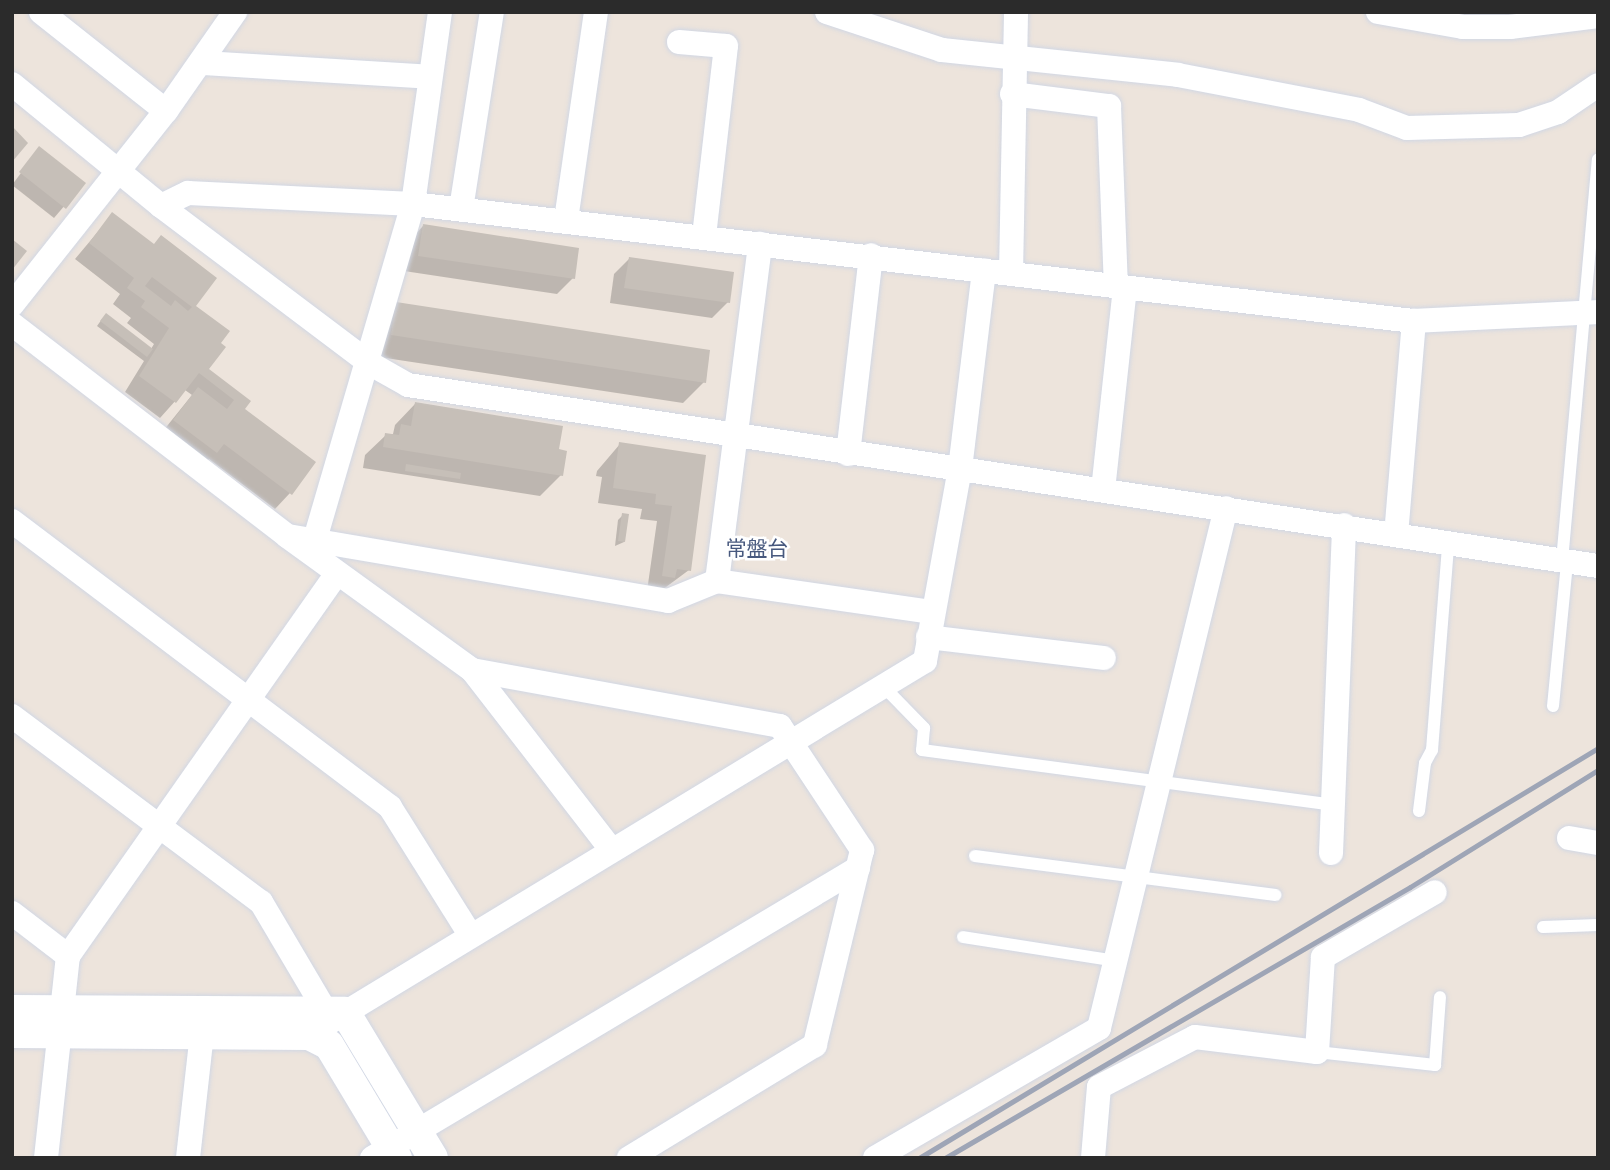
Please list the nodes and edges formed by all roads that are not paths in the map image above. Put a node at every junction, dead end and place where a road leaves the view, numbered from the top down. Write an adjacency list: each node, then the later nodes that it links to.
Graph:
1 (41, 12): 17 (street)
2 (235, 12): 12 (street)
3 (440, 12): 13 (street)
4 (492, 12): 22 (street)
5 (596, 12): 23 (street)
6 (827, 12): 11 (street)
7 (1016, 12): 11 (street)
8 (1378, 12): 9 (street)
9 (1598, 16)
10 (679, 42): 24 (street)
11 (1012, 56): 15 (street); 16 (street)
12 (203, 63): 13 (street); 17 (street)
13 (430, 77): 20 (street)
14 (12, 84): 19 (street)
15 (1598, 85)
16 (1012, 94): 28 (street); 29 (street)
17 (166, 111): 19 (street)
18 (1598, 160): 31 (lane)
19 (119, 171): 21 (street); 30 (street)
20 (413, 204): 21 (street); 22 (street); 34 (street)
21 (161, 206): 34 (street)
22 (461, 209): 23 (street)
23 (566, 220): 24 (street)
24 (704, 237): 25 (street)
25 (760, 244): 26 (street); 35 (street)
26 (871, 256): 27 (street); 36 (street)
27 (984, 270): 28 (street); 37 (street)
28 (1012, 274): 29 (street)
29 (1120, 287): 32 (street); 38 (street)
30 (12, 305)
31 (1591, 312): 32 (street); 46 (lane)
32 (1414, 321): 42 (street)
33 (12, 324): 43 (street)
34 (369, 363): 35 (street); 44 (street)
35 (734, 435): 36 (street); 49 (street)
36 (848, 454): 37 (street)
37 (960, 469): 38 (street); 50 (street)
38 (1103, 490): 39 (street)
39 (1226, 508): 41 (street); 59 (street)
40 (12, 521): 55 (street)
41 (1344, 525): 42 (street); 60 (street)
42 (1396, 535): 45 (street)
43 (287, 536): 44 (street); 48 (street)
44 (314, 539): 49 (street)
45 (1448, 547): 46 (street); 61 (lane)
46 (1565, 561): 47 (street); 56 (lane)
47 (1598, 566)
48 (337, 573): 53 (street); 55 (street)
49 (717, 581): 50 (street)
50 (933, 612): 51 (street)
51 (928, 637): 52 (street); 54 (street)
52 (1104, 658)
53 (472, 670): 58 (street); 65 (street)
54 (883, 686): 58 (street); 59 (lane)
55 (248, 700): 62 (street); 75 (street)
56 (1553, 706)
57 (12, 716): 62 (street)
58 (792, 743): 65 (street); 68 (street)
59 (1163, 782): 60 (lane); 69 (street)
60 (1332, 805): 66 (street)
61 (1419, 811)
62 (159, 826): 77 (street); 81 (street)
63 (1569, 838): 64 (street)
64 (1598, 843)
65 (611, 849): 75 (street)
66 (1331, 853)
67 (975, 856): 69 (lane)
68 (858, 868): 86 (street); 91 (street)
69 (1138, 877): 71 (lane); 78 (street)
70 (1435, 892): 85 (street)
71 (1275, 895)
72 (12, 913): 77 (street)
73 (1598, 925): 74 (lane)
74 (1543, 927)
75 (471, 936): 81 (street)
76 (963, 937): 78 (lane)
77 (68, 956): 82 (street)
78 (1116, 961): 92 (street)
79 (1440, 997): 85 (lane)
80 (12, 1010): 82 (street)
81 (327, 1020): 83 (street); 86 (street); 87 (street)
82 (62, 1022): 83 (street); 84 (street); 88 (street)
83 (203, 1023): 89 (street)
84 (12, 1033)
85 (1317, 1052): 93 (street)
86 (417, 1131): 87 (street); 90 (street)
87 (386, 1154)
88 (46, 1158)
89 (188, 1158)
90 (433, 1158)
91 (629, 1158)
92 (875, 1158)
93 (1093, 1158)

